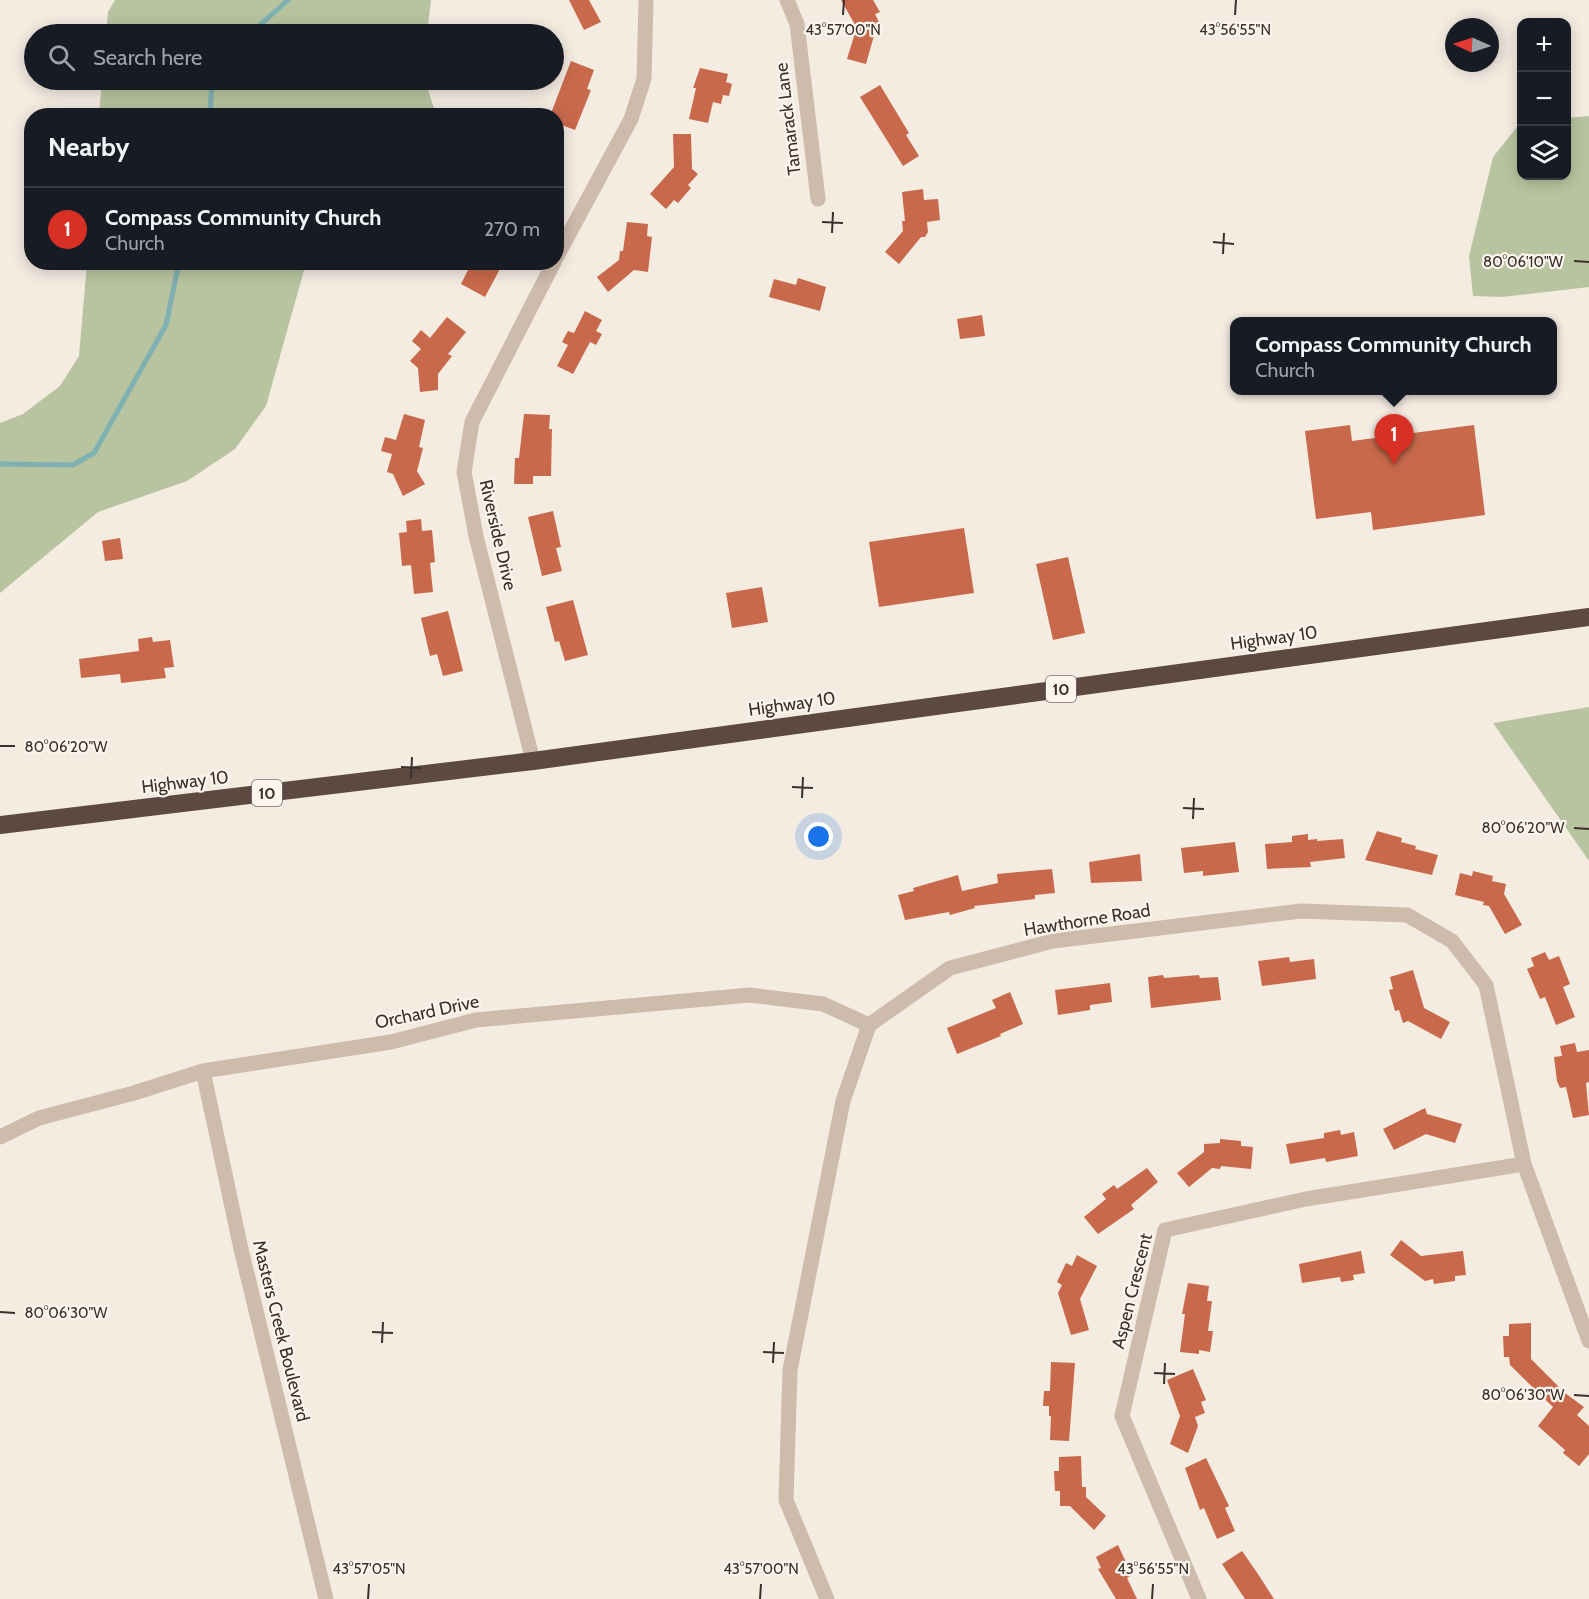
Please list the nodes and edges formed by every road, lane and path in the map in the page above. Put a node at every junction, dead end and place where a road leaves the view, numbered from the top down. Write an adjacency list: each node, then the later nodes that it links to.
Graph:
1 (646, 0): 4 (street)
2 (787, 0): 3 (street, Tamarack Lane)
3 (818, 199)
4 (564, 243)
5 (550, 270): 7 (street, Riverside Drive)
6 (1589, 617): 7 (highway, Highway 10 / 10)
7 (533, 760): 8 (highway, Highway 10 / 10)
8 (0, 825)
9 (868, 1025): 10 (street, Orchard Drive); 12 (street, Hawthorne Road); 15 (street)
10 (203, 1071): 11 (street, Orchard Drive); 14 (street, Masters Creek Boulevard)
11 (0, 1137)
12 (1524, 1164): 13 (street, Hawthorne Road); 16 (street, Aspen Crescent)
13 (1589, 1341)
14 (326, 1599)
15 (827, 1599)
16 (1199, 1599)

